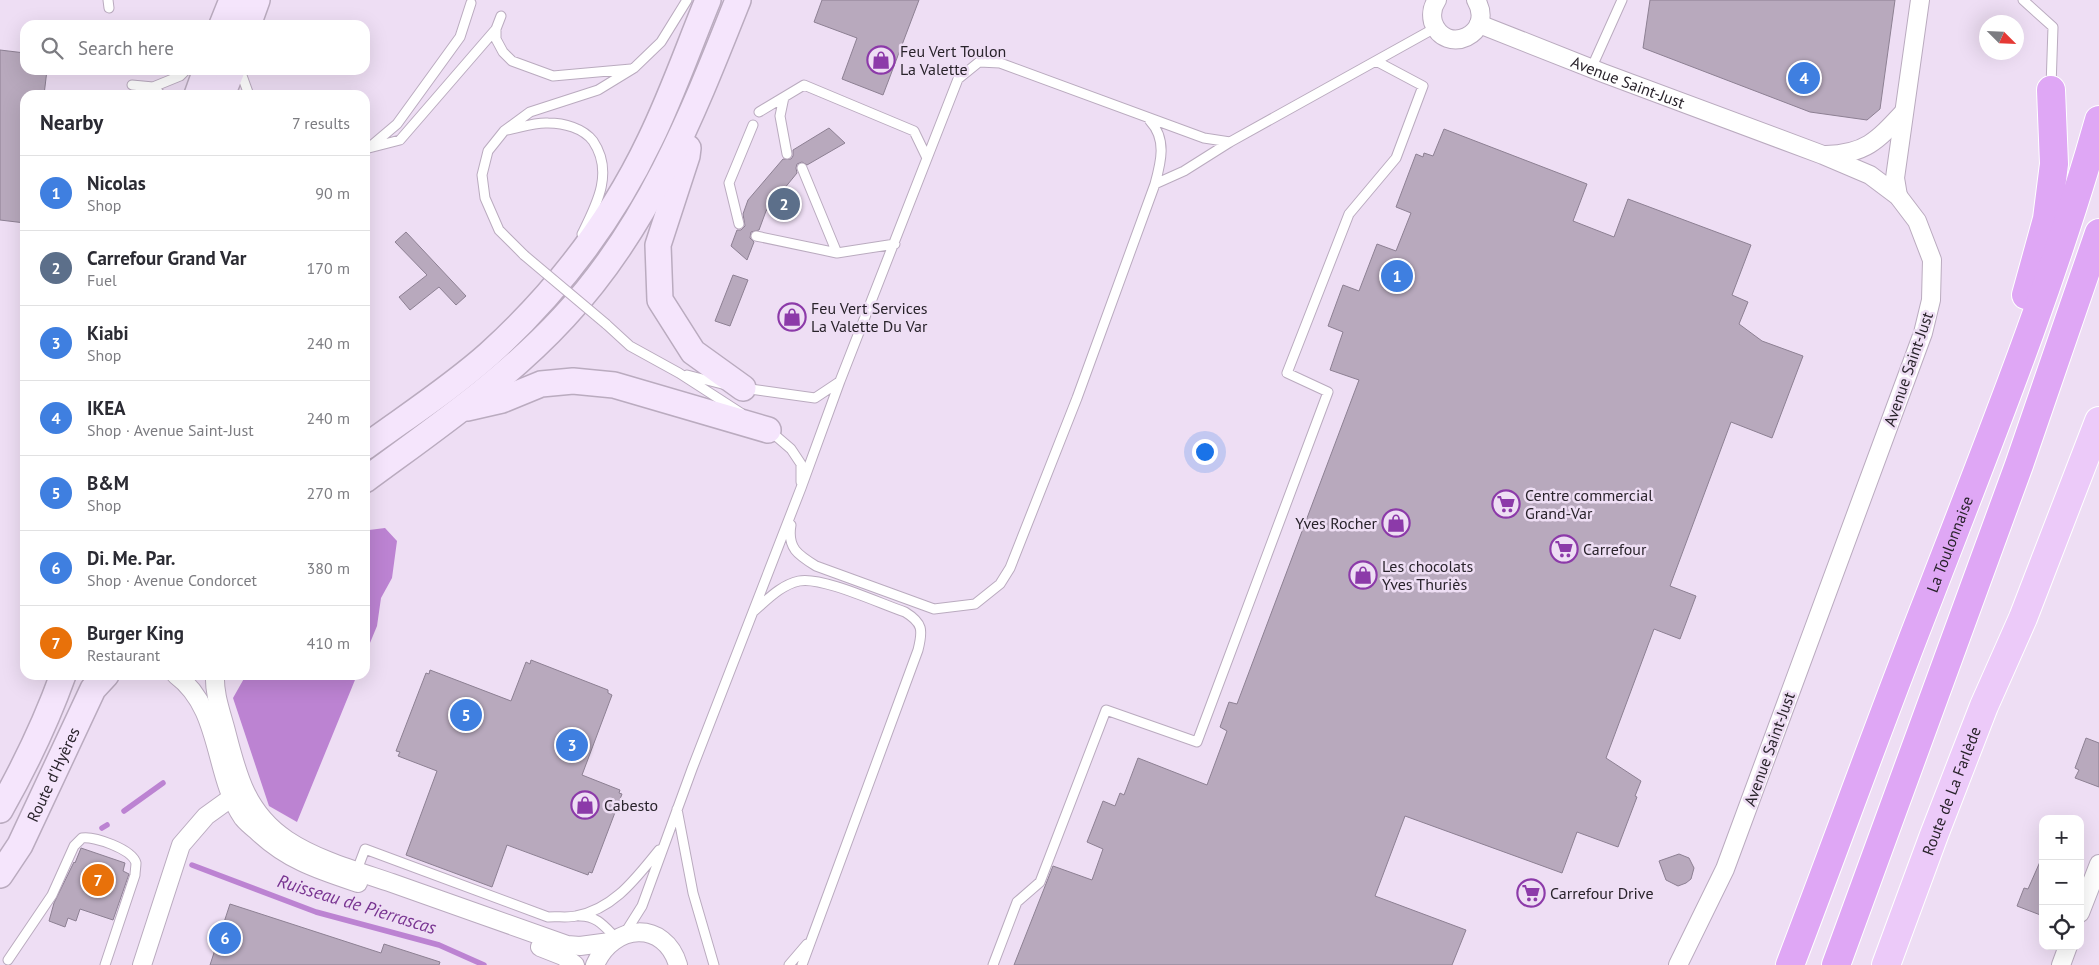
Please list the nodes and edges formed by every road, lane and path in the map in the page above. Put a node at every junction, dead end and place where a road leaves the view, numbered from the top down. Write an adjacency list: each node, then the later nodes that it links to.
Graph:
1 (232, 0): 13 (main road)
2 (257, 0): 14 (main road)
3 (687, 0): 19 (lane)
4 (708, 0): 54 (main road)
5 (738, 0): 35 (main road)
6 (1437, 0): 16 (street)
7 (1476, 0): 15 (street)
8 (1622, 0): 20 (lane)
9 (1920, 0): 34 (street)
10 (2023, 0): 31 (lane)
11 (471, 3): 41 (lane)
12 (501, 16): 17 (lane)
13 (224, 20)
14 (250, 20)
15 (1480, 24): 16 (street); 20 (street, Avenue Saint-Just)
16 (1435, 28): 18 (lane)
17 (496, 29): 19 (lane); 42 (lane)
18 (1376, 61): 40 (lane); 92 (lane)
19 (634, 68): 39 (lane)
20 (1591, 69): 44 (street, Avenue Saint-Just)
21 (181, 75): 26 (lane)
22 (204, 75): 28 (main road)
23 (230, 75): 29 (main road)
24 (242, 75): 30 (lane)
25 (132, 85): 26 (lane)
26 (153, 87): 27 (lane)
27 (156, 90)
28 (199, 90)
29 (224, 90)
30 (248, 90)
31 (2051, 90): 65 (highway)
32 (784, 98): 33 (lane); 43 (lane); 45 (lane)
33 (759, 112)
34 (1903, 113): 44 (street); 48 (street)
35 (691, 117): 57 (main road); 58 (main road)
36 (1148, 118): 40 (lane); 45 (lane); 47 (lane)
37 (2099, 120): 65 (highway, La Toulonnaise)
38 (752, 125): 49 (lane)
39 (504, 131): 54 (lane); 55 (lane, bridge)
40 (1230, 142): 47 (lane)
41 (370, 146)
42 (370, 148)
43 (787, 154)
44 (1823, 155): 48 (street, Avenue Saint-Just)
45 (927, 158): 52 (lane)
46 (802, 168): 53 (lane)
47 (1155, 184): 64 (lane)
48 (1898, 196): 93 (street, Avenue Saint-Just)
49 (740, 224)
50 (2099, 233): 95 (highway)
51 (756, 236): 53 (lane)
52 (895, 244): 53 (lane); 56 (lane)
53 (837, 253)
54 (553, 289): 61 (main road)
55 (679, 373): 57 (lane); 60 (lane)
56 (840, 381): 57 (lane); 63 (lane)
57 (743, 388)
58 (460, 410): 60 (main road); 62 (main road)
59 (2099, 421): 67 (main road, Route de La Farlède)
60 (768, 430): 63 (lane)
61 (370, 443)
62 (370, 476)
63 (801, 488): 64 (lane)
64 (793, 510): 66 (lane)
65 (1928, 599): 94 (highway, La Toulonnaise)
66 (753, 612): 73 (lane); 82 (lane)
67 (2023, 618): 96 (main road, Route de La Farlède); 97 (main road, Route de La Farlède)
68 (61, 680): 74 (main road, Route d'Hyères)
69 (101, 680): 78 (main road, Route d'Hyères)
70 (181, 680): 72 (street)
71 (215, 680): 77 (street)
72 (231, 798): 85 (street); 86 (street)
73 (677, 809): 75 (lane); 89 (lane)
74 (0, 810)
75 (664, 844): 80 (lane); 81 (lane)
76 (2099, 864): 79 (street)
77 (357, 870): 80 (lane); 81 (street)
78 (0, 875)
79 (2083, 905)
80 (576, 916): 81 (lane)
81 (617, 938): 87 (street); 88 (street)
82 (810, 940): 90 (lane); 91 (lane)
83 (8, 960): 84 (lane)
84 (105, 965)
85 (142, 965)
86 (575, 965)
87 (595, 965)
88 (678, 965)
89 (714, 965)
90 (789, 965)
91 (802, 965)
92 (993, 965)
93 (1678, 965)
94 (1790, 965)
95 (1836, 965)
96 (1886, 965)
97 (1905, 965)

